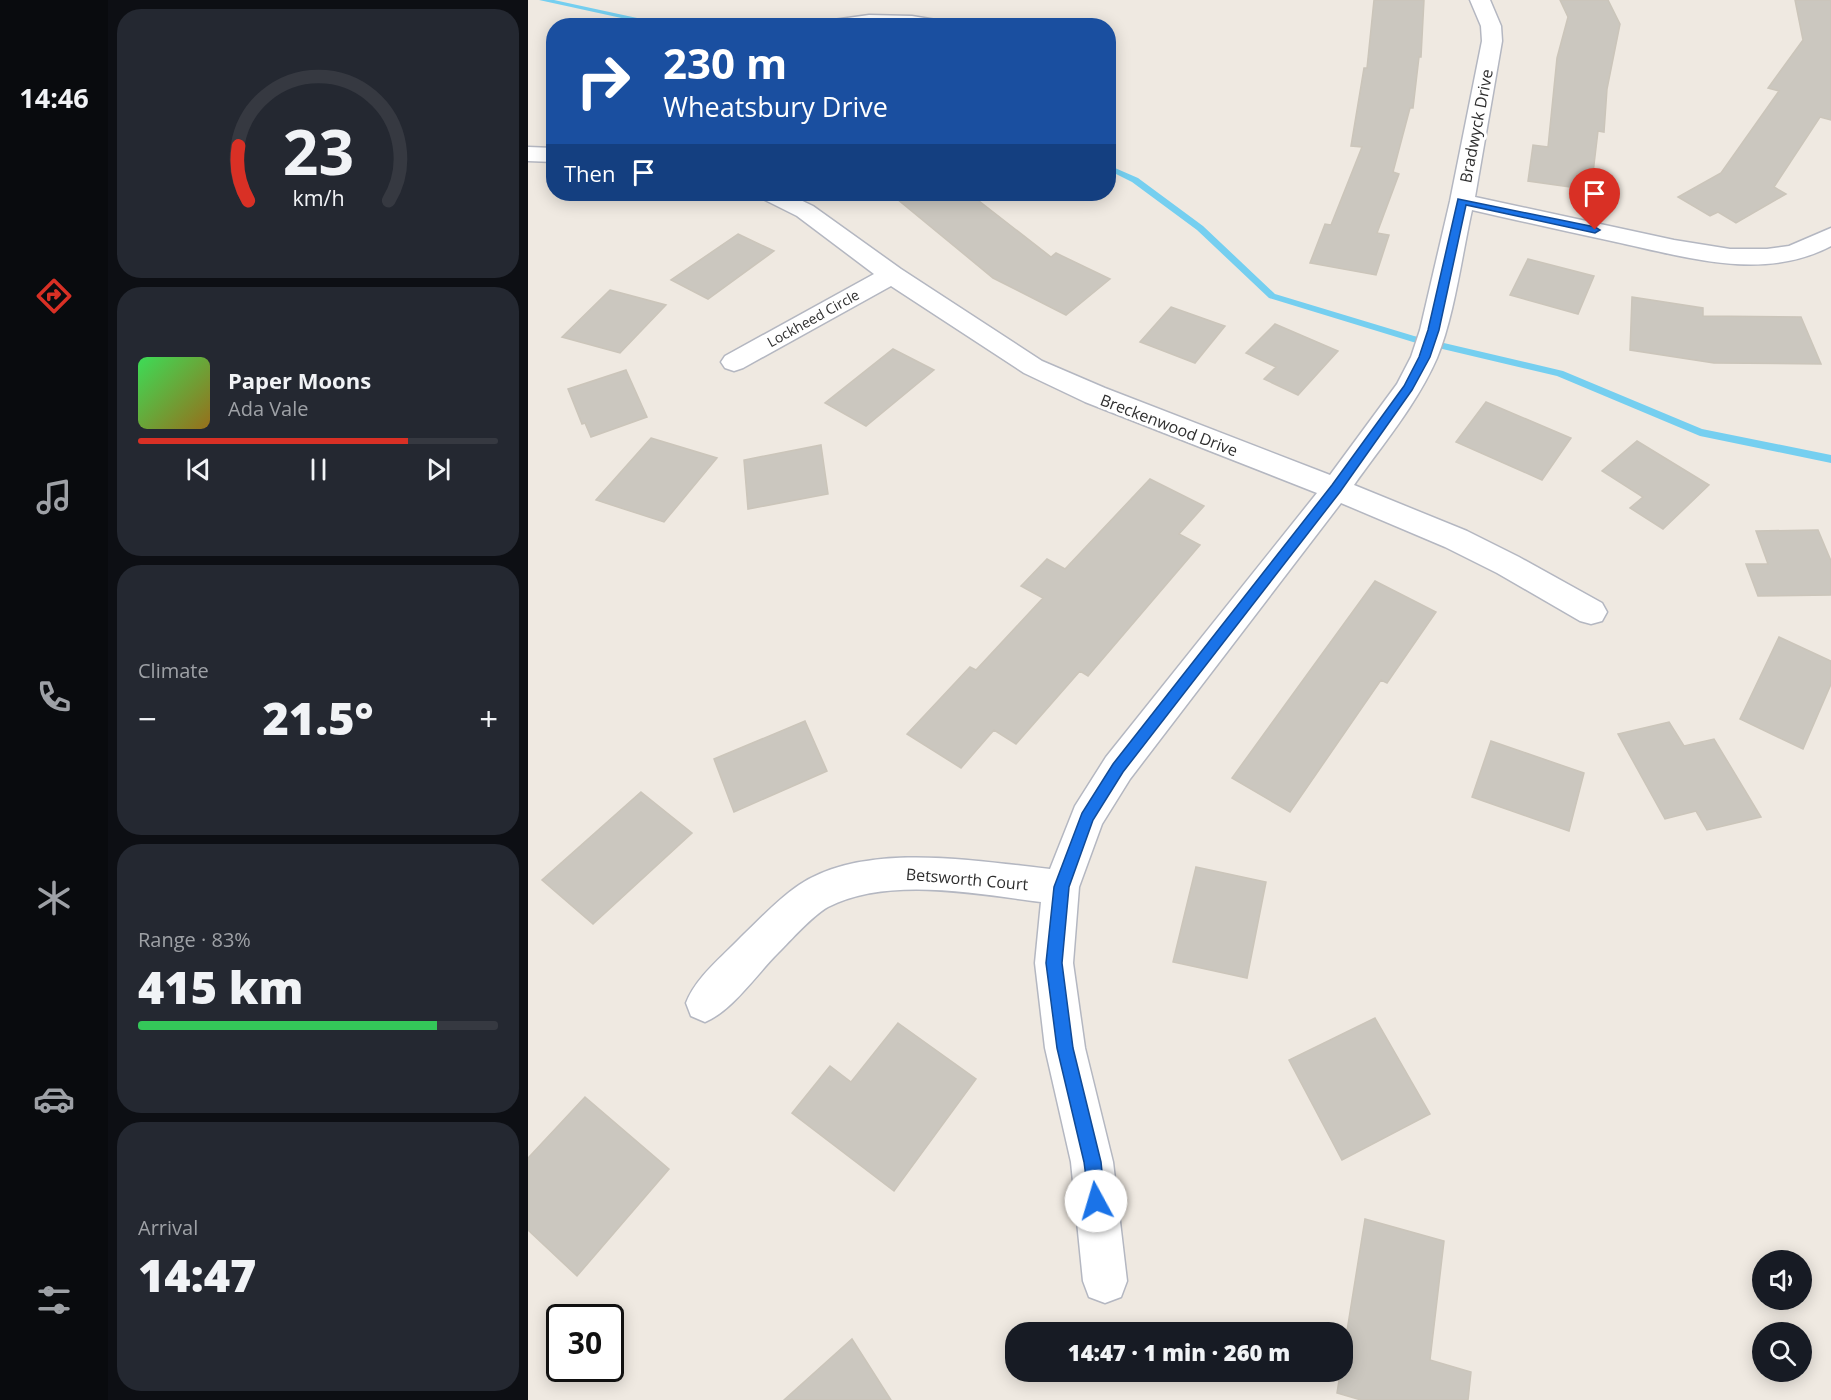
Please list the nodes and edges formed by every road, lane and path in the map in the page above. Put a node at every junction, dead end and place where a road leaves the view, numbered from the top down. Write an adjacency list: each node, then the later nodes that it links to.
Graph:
1 (1480, 0): 5 (street, Bradwyck Drive)
2 (528, 154): 3 (street)
3 (546, 155)
4 (786, 201): 7 (street, Breckenwood Drive)
5 (1462, 201): 6 (street); 9 (street, Bradwyck Drive)
6 (1831, 235)
7 (892, 275): 8 (street, Lockheed Circle); 9 (street, Breckenwood Drive)
8 (734, 362)
9 (1336, 489): 10 (street, Breckenwood Drive); 11 (street, Bradwyck Drive)
10 (1590, 612)
11 (1061, 887): 12 (street, Betsworth Court); 13 (street, Bradwyck Drive)
12 (705, 1003)
13 (1105, 1281)

